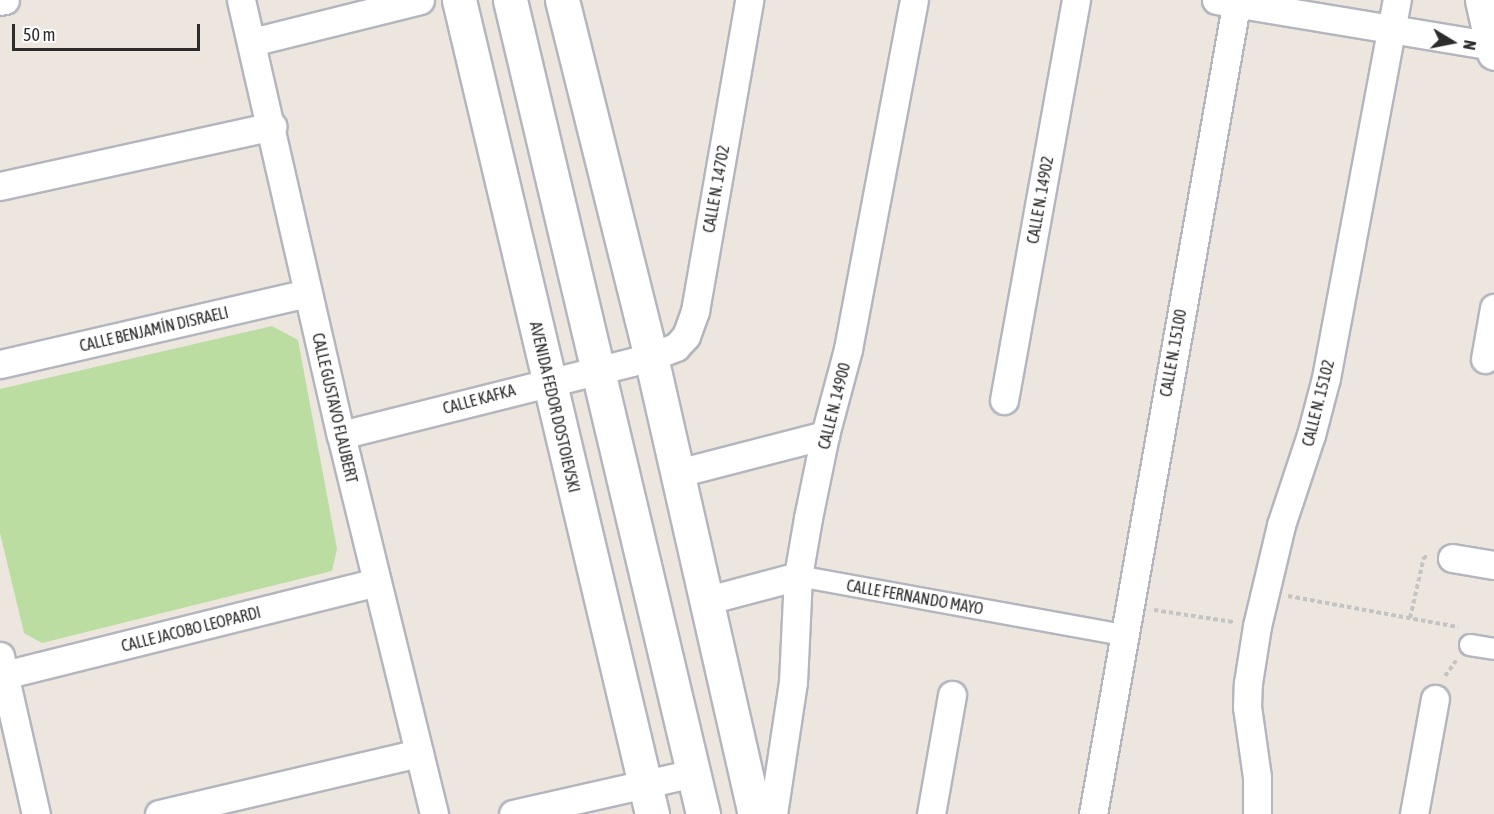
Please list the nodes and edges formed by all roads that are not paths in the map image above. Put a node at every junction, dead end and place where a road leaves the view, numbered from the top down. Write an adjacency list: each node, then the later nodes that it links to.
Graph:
1 (4, 0): 12 (street)
2 (241, 0): 15 (street, CALLE GUSTAVO FLAUBERT)
3 (420, 0): 15 (street)
4 (459, 0): 25 (main road, AVENIDA FEDOR DOSTOIEVSKI)
5 (510, 0): 24 (main road)
6 (562, 0): 21 (main road)
7 (749, 0): 21 (street, CALLE N. 14702)
8 (914, 0): 28 (street, CALLE N. 14900)
9 (1076, 0): 26 (street, CALLE N. 14902)
10 (1398, 0): 14 (street, CALLE N. 15102)
11 (1482, 0): 16 (main road)
12 (0, 1)
13 (1230, 1): 14 (street); 35 (street, CALLE N. 15100)
14 (1393, 29): 16 (street); 44 (street, CALLE N. 15102)
15 (252, 42): 17 (street, CALLE GUSTAVO FLAUBERT)
16 (1493, 48)
17 (272, 126): 18 (street); 19 (street, CALLE GUSTAVO FLAUBERT)
18 (0, 186)
19 (308, 293): 23 (street, CALLE BENJAMÍN DISRAELI); 27 (street, CALLE GUSTAVO FLAUBERT)
20 (1494, 313): 22 (street)
21 (651, 357): 24 (street, CALLE KAFKA); 29 (main road)
22 (1485, 359)
23 (0, 364)
24 (598, 369): 25 (street, CALLE KAFKA); 42 (main road)
25 (549, 381): 27 (street, CALLE KAFKA); 43 (main road, AVENIDA FEDOR DOSTOIEVSKI)
26 (1004, 400)
27 (341, 435): 33 (street, CALLE GUSTAVO FLAUBERT)
28 (825, 435): 29 (street); 32 (street, CALLE N. 14900)
29 (678, 473): 34 (main road)
30 (1452, 558): 31 (street)
31 (1494, 565)
32 (798, 576): 34 (street, CALLE FERNANDO MAYO); 35 (street, CALLE FERNANDO MAYO); 51 (street, CALLE N. 14900)
33 (377, 582): 38 (street, CALLE JACOBO LEOPARDI); 41 (street, CALLE GUSTAVO FLAUBERT)
34 (708, 600): 50 (main road)
35 (1124, 635): 53 (street, CALLE N. 15100)
36 (1470, 645): 37 (street)
37 (1494, 649)
38 (2, 666): 45 (street)
39 (952, 694): 52 (street)
40 (1435, 699): 54 (street)
41 (419, 753): 46 (street); 47 (street, CALLE GUSTAVO FLAUBERT)
42 (694, 773): 43 (street); 49 (main road)
43 (649, 799): 48 (street)
44 (1258, 809)
45 (36, 814)
46 (159, 814)
47 (434, 814)
48 (513, 814)
49 (703, 814)
50 (755, 814)
51 (773, 814)
52 (931, 814)
53 (1093, 814)
54 (1414, 814)

